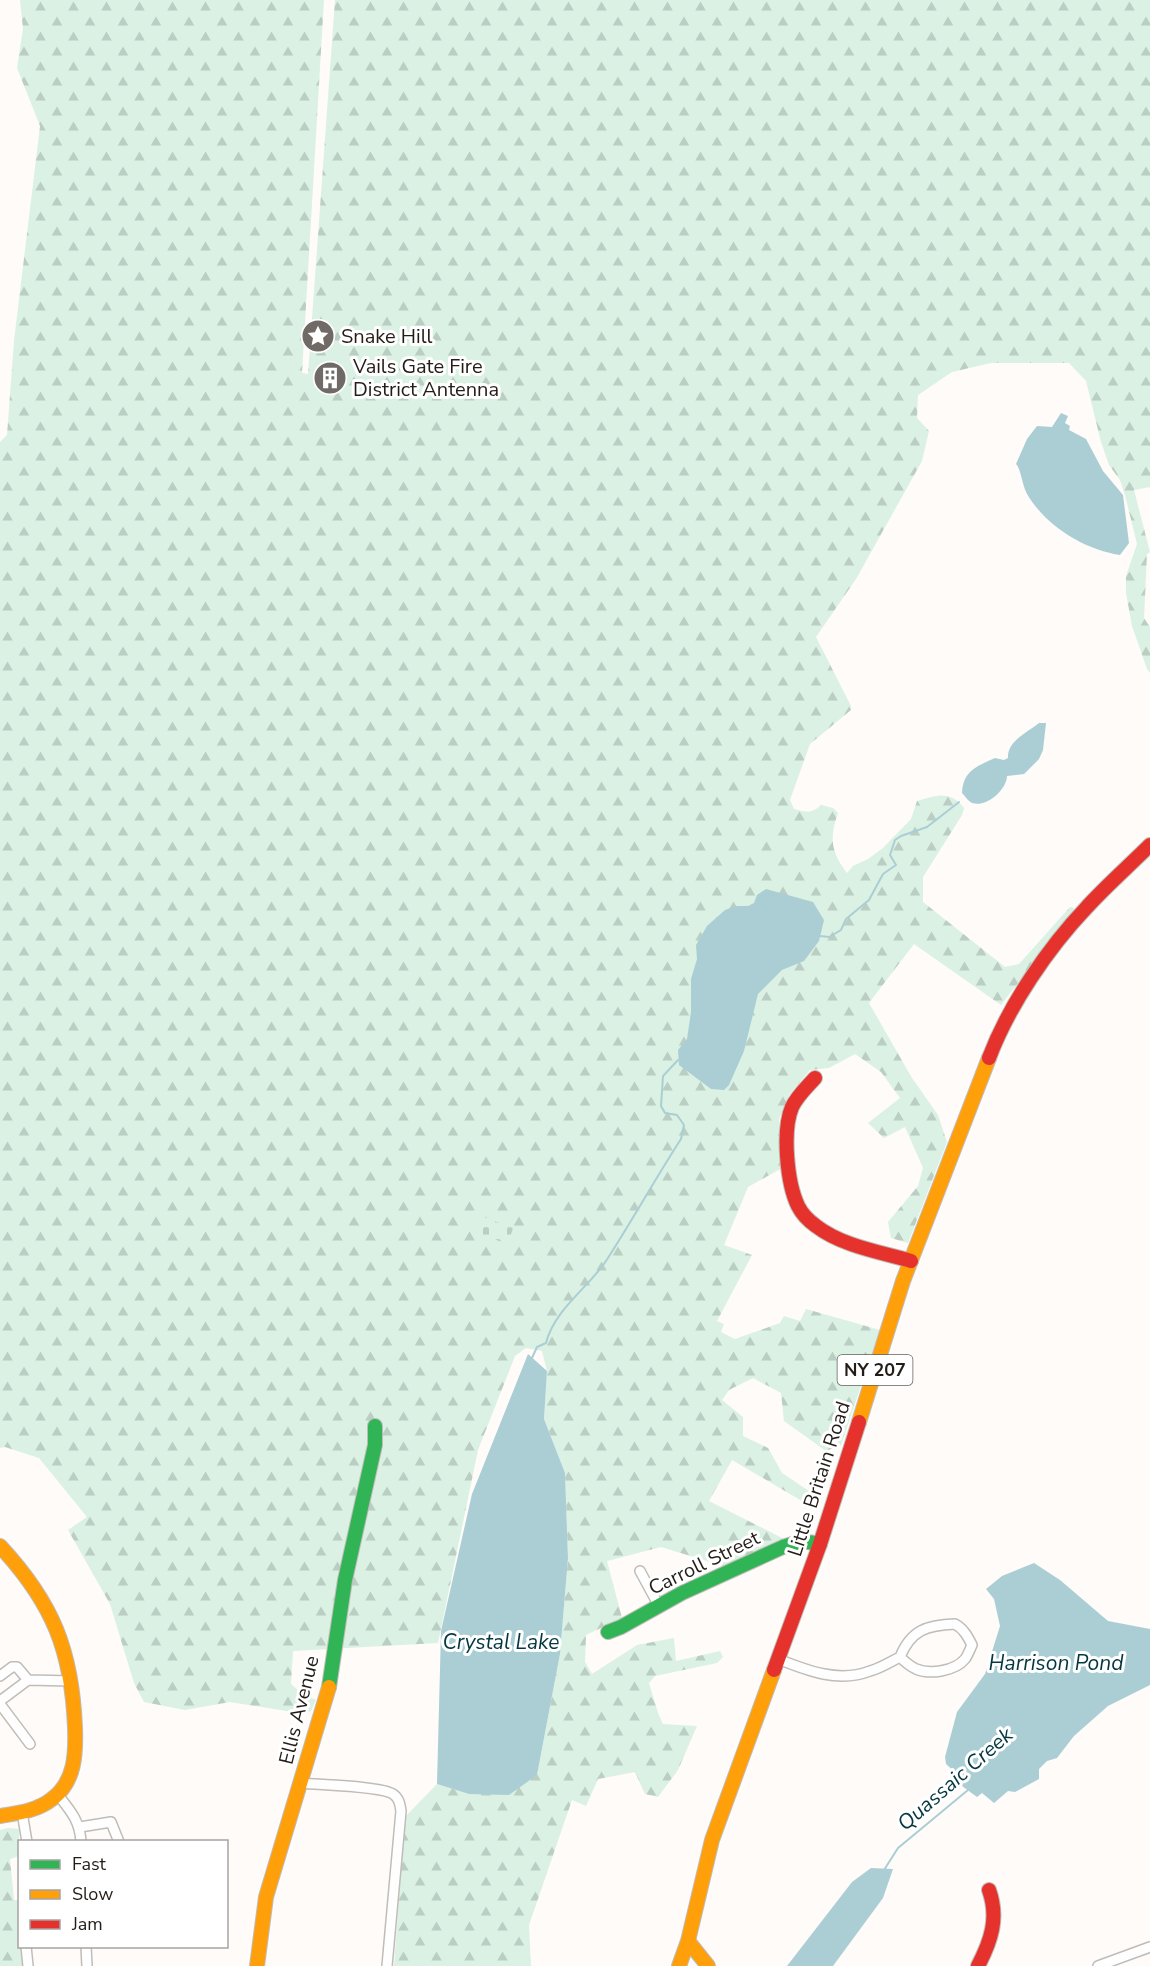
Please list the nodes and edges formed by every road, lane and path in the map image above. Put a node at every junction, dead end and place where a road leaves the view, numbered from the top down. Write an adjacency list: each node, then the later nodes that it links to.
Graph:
1 (1150, 845): 3 (street, Little Britain Road / NY 207)
2 (815, 1078): 3 (street)
3 (911, 1261): 5 (street, Little Britain Road / NY 207)
4 (375, 1426): 17 (street, Ellis Avenue)
5 (820, 1544): 8 (street, Carroll Street); 11 (street, Little Britain Road / NY 207)
6 (0, 1546): 14 (street)
7 (640, 1571): 8 (street)
8 (659, 1606): 9 (street, Carroll Street)
9 (608, 1632)
10 (900, 1658): 10 (street); 11 (street)
11 (778, 1659): 26 (street, Little Britain Road / NY 207)
12 (0, 1676): 13 (street)
13 (28, 1680): 14 (street); 15 (street)
14 (72, 1681): 18 (street)
15 (0, 1702): 16 (street)
16 (30, 1744)
17 (301, 1784): 32 (street, Ellis Avenue); 33 (street)
18 (58, 1795): 19 (street); 21 (street)
19 (22, 1812): 20 (street); 22 (street)
20 (0, 1816)
21 (80, 1827): 23 (street); 24 (street)
22 (27, 1840)
23 (81, 1840)
24 (118, 1840)
25 (989, 1890): 36 (street)
26 (688, 1941): 34 (street, Little Britain Road); 35 (street)
27 (1150, 1947): 37 (street)
28 (26, 1948): 30 (street)
29 (86, 1948): 31 (street)
30 (28, 1966)
31 (87, 1966)
32 (257, 1966)
33 (387, 1966)
34 (679, 1966)
35 (708, 1966)
36 (978, 1966)
37 (1098, 1966)

